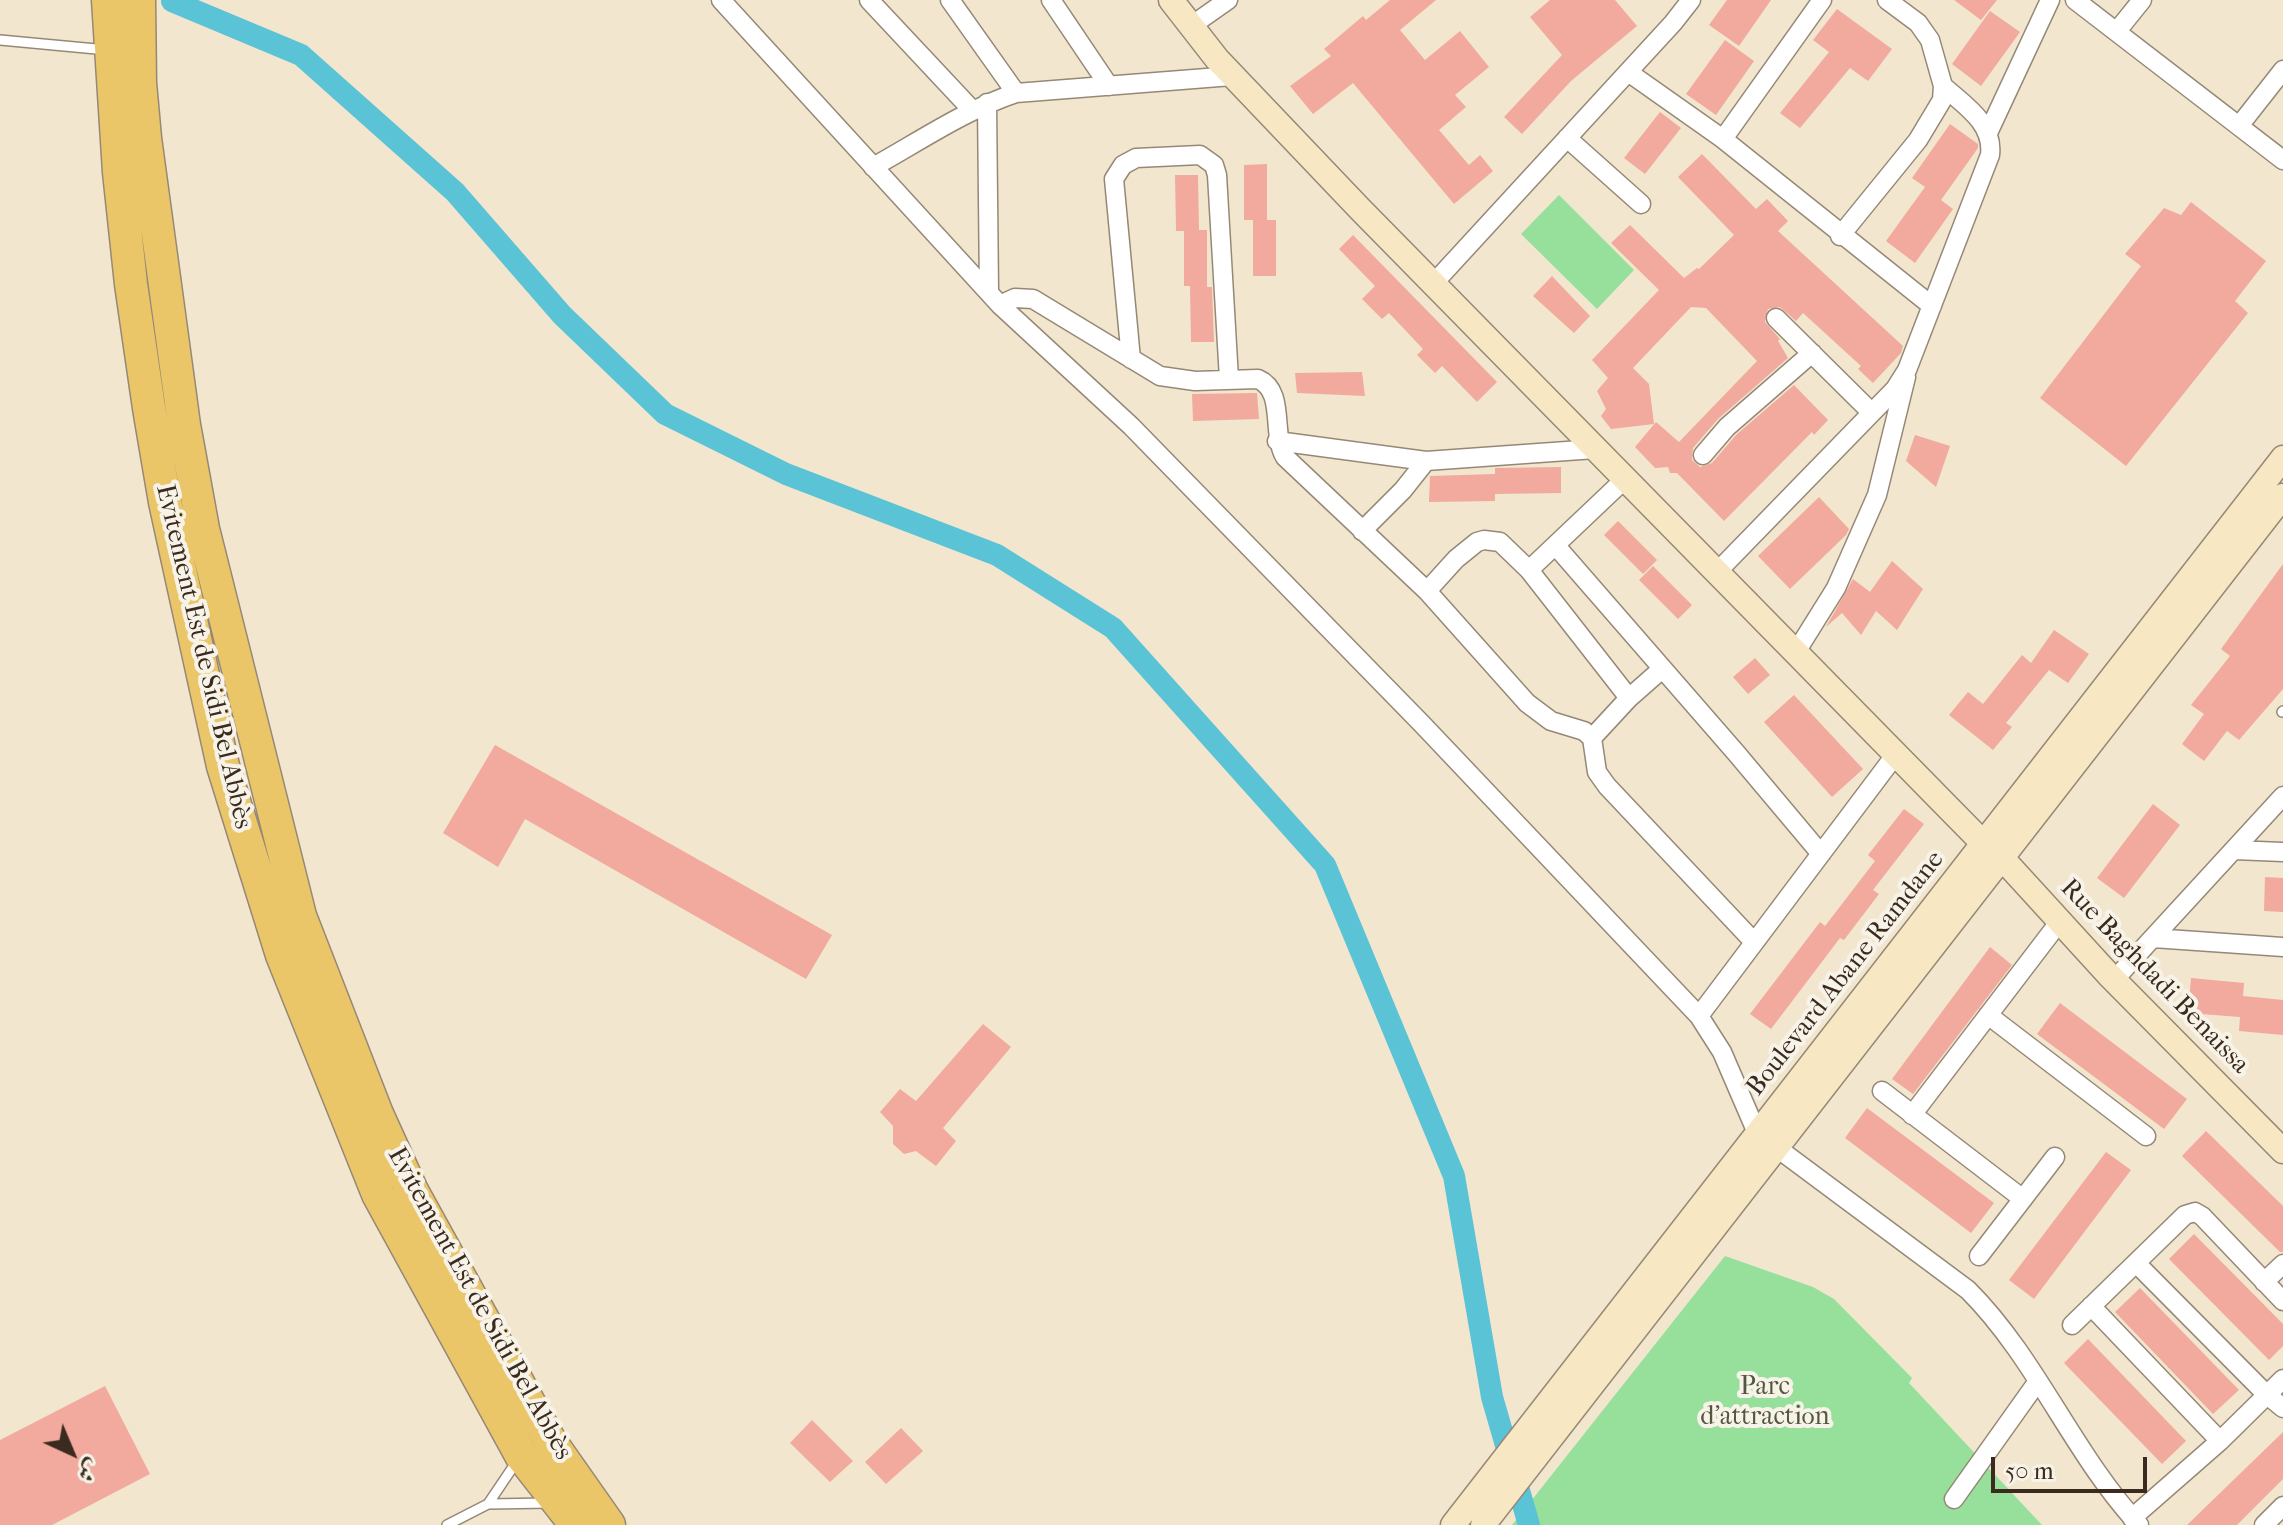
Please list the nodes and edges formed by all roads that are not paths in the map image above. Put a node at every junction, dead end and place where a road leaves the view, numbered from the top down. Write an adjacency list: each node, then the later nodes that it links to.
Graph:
1 (108, 0): 18 (highway, Evitement Est de Sidi Bel Abbès)
2 (139, 0): 92 (highway, Evitement Est de Sidi Bel Abbès)
3 (721, 0): 31 (street)
4 (869, 0): 25 (street)
5 (950, 0): 24 (street)
6 (1051, 0): 22 (street)
7 (1171, 0): 15 (main road, Rue Baghdadi Benaissa)
8 (1228, 0): 15 (street)
9 (1691, 0): 20 (street)
10 (1822, 0): 29 (street)
11 (1887, 0): 23 (street)
12 (2050, 0): 27 (street)
13 (2075, 0): 16 (street)
14 (2142, 0): 16 (street)
15 (1191, 26): 21 (main road, Rue Baghdadi Benaissa)
16 (2117, 31): 26 (street)
17 (0, 40): 18 (lane)
18 (110, 50): 92 (highway, Evitement Est de Sidi Bel Abbès)
19 (2283, 70): 26 (street)
20 (1628, 72): 28 (street); 29 (street)
21 (1232, 76): 22 (street); 34 (main road, Rue Baghdadi Benaissa)
22 (1109, 86): 24 (street)
23 (1943, 86): 27 (street); 33 (street)
24 (1016, 93): 25 (street)
25 (980, 107): 31 (street); 35 (street)
26 (2239, 126): 30 (street)
27 (1988, 133): 36 (street)
28 (1567, 138): 32 (street); 34 (street)
29 (1723, 139): 33 (street)
30 (2283, 160)
31 (873, 167): 35 (street)
32 (1641, 204)
33 (1840, 236): 36 (street)
34 (1433, 284): 44 (main road, Rue Baghdadi Benaissa)
35 (994, 298): 39 (street); 71 (street)
36 (1932, 306): 40 (street)
37 (1776, 318): 38 (street)
38 (1812, 353): 42 (street); 45 (street)
39 (1131, 359): 41 (street); 41 (street)
40 (1907, 370): 42 (street); 55 (street)
41 (1229, 379): 43 (street)
42 (1871, 412): 53 (street)
43 (1277, 441): 47 (street); 50 (street)
44 (1595, 449): 47 (street); 48 (main road, Rue Baghdadi Benaissa)
45 (1703, 455)
46 (2283, 458): 62 (main road, Boulevard Abane Ramdane)
47 (1426, 461): 50 (street)
48 (1626, 478): 51 (street); 53 (main road, Rue Baghdadi Benaissa)
49 (2283, 496): 62 (main road, Boulevard Abane Ramdane)
50 (1362, 531): 54 (street)
51 (1556, 546): 52 (street); 56 (street)
52 (1529, 570): 54 (street); 57 (street)
53 (1717, 572): 55 (main road, Rue Baghdadi Benaissa)
54 (1427, 591): 58 (street)
55 (1796, 652): 59 (main road, Rue Baghdadi Benaissa)
56 (1662, 669): 57 (street); 64 (street)
57 (1629, 698): 58 (street)
58 (1592, 738): 67 (street)
59 (1896, 754): 62 (main road, Rue Baghdadi Benaissa); 64 (street)
60 (2283, 796): 61 (street)
61 (2234, 850): 63 (street); 66 (street)
62 (1993, 851): 65 (main road, Rue Baghdadi Benaissa); 75 (main road, Boulevard Abane Ramdane)
63 (2283, 852)
64 (1821, 854): 67 (street)
65 (2060, 921): 69 (main road, Rue Baghdadi Benaissa); 70 (street)
66 (2153, 938): 68 (street); 69 (street)
67 (1754, 942): 71 (street)
68 (2283, 947)
69 (2114, 980): 76 (main road, Rue Baghdadi Benaissa)
70 (1988, 1015): 73 (street); 74 (street)
71 (1699, 1016): 75 (street)
72 (1882, 1091): 73 (street)
73 (1912, 1115): 78 (street)
74 (2146, 1136)
75 (1767, 1140): 87 (street); 90 (main road, Boulevard Abane Ramdane)
76 (2283, 1151)
77 (2055, 1157): 78 (street)
78 (2023, 1199): 79 (street)
79 (1979, 1256)
80 (2136, 1263): 82 (street); 84 (street); 88 (street)
81 (2283, 1264): 82 (street)
82 (2264, 1282): 83 (street)
83 (2283, 1301)
84 (2091, 1306): 85 (street); 91 (street)
85 (2072, 1325)
86 (2283, 1379): 88 (street)
87 (2038, 1381): 93 (street); 97 (street)
88 (2266, 1394): 89 (street); 91 (street)
89 (2283, 1408)
90 (1553, 1417): 98 (main road, Boulevard Abane Ramdane); 101 (main road, Boulevard Abane Ramdane)
91 (2220, 1441): 97 (street)
92 (534, 1446): 94 (lane); 95 (highway, Evitement Est de Sidi Bel Abbès)
93 (1954, 1499)
94 (488, 1504): 95 (lane); 99 (lane)
95 (572, 1505): 100 (highway, Evitement Est de Sidi Bel Abbès)
96 (2283, 1506): 102 (street)
97 (2136, 1521)
98 (1455, 1523)
99 (447, 1525)
100 (609, 1525)
101 (1483, 1525)
102 (2264, 1525)

